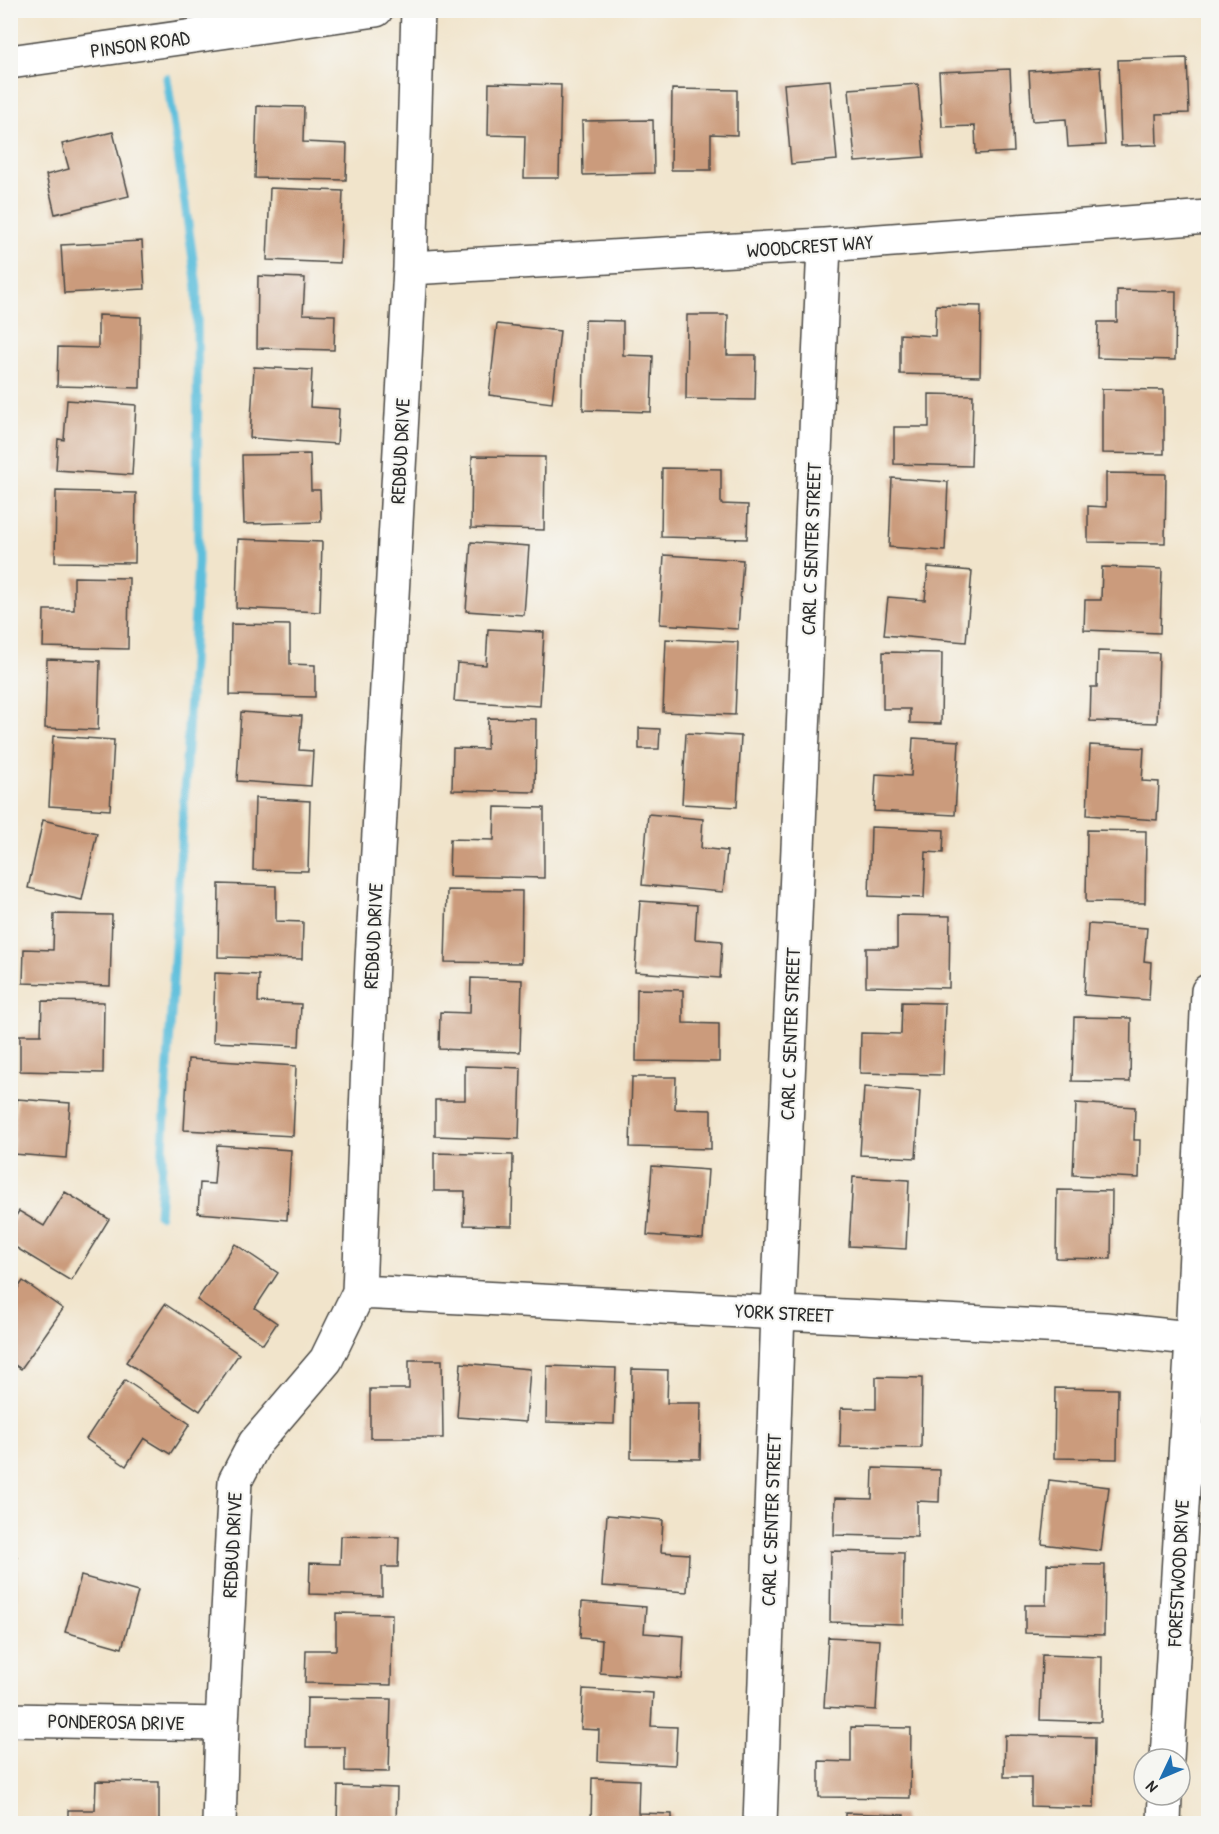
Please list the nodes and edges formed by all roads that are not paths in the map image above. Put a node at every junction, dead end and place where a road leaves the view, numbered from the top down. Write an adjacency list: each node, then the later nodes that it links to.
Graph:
1 (376, 10): 3 (street, PINSON ROAD)
2 (418, 10): 6 (street, REDBUD DRIVE)
3 (10, 62)
4 (1209, 217): 5 (street, WOODCREST WAY)
5 (824, 245): 6 (street, WOODCREST WAY); 9 (street, CARL C SENTER STREET)
6 (410, 268): 8 (street, REDBUD DRIVE)
7 (1209, 991): 10 (street, FORESTWOOD DRIVE)
8 (359, 1292): 9 (street, YORK STREET); 12 (street, REDBUD DRIVE)
9 (778, 1312): 10 (street, YORK STREET); 16 (street, CARL C SENTER STREET)
10 (1200, 1340): 13 (street, FORESTWOOD DRIVE)
11 (10, 1720): 12 (street, PONDEROSA DRIVE)
12 (222, 1724): 15 (street, REDBUD DRIVE)
13 (1168, 1747)
14 (1165, 1807): 17 (street)
15 (219, 1824)
16 (760, 1824)
17 (1164, 1824)

